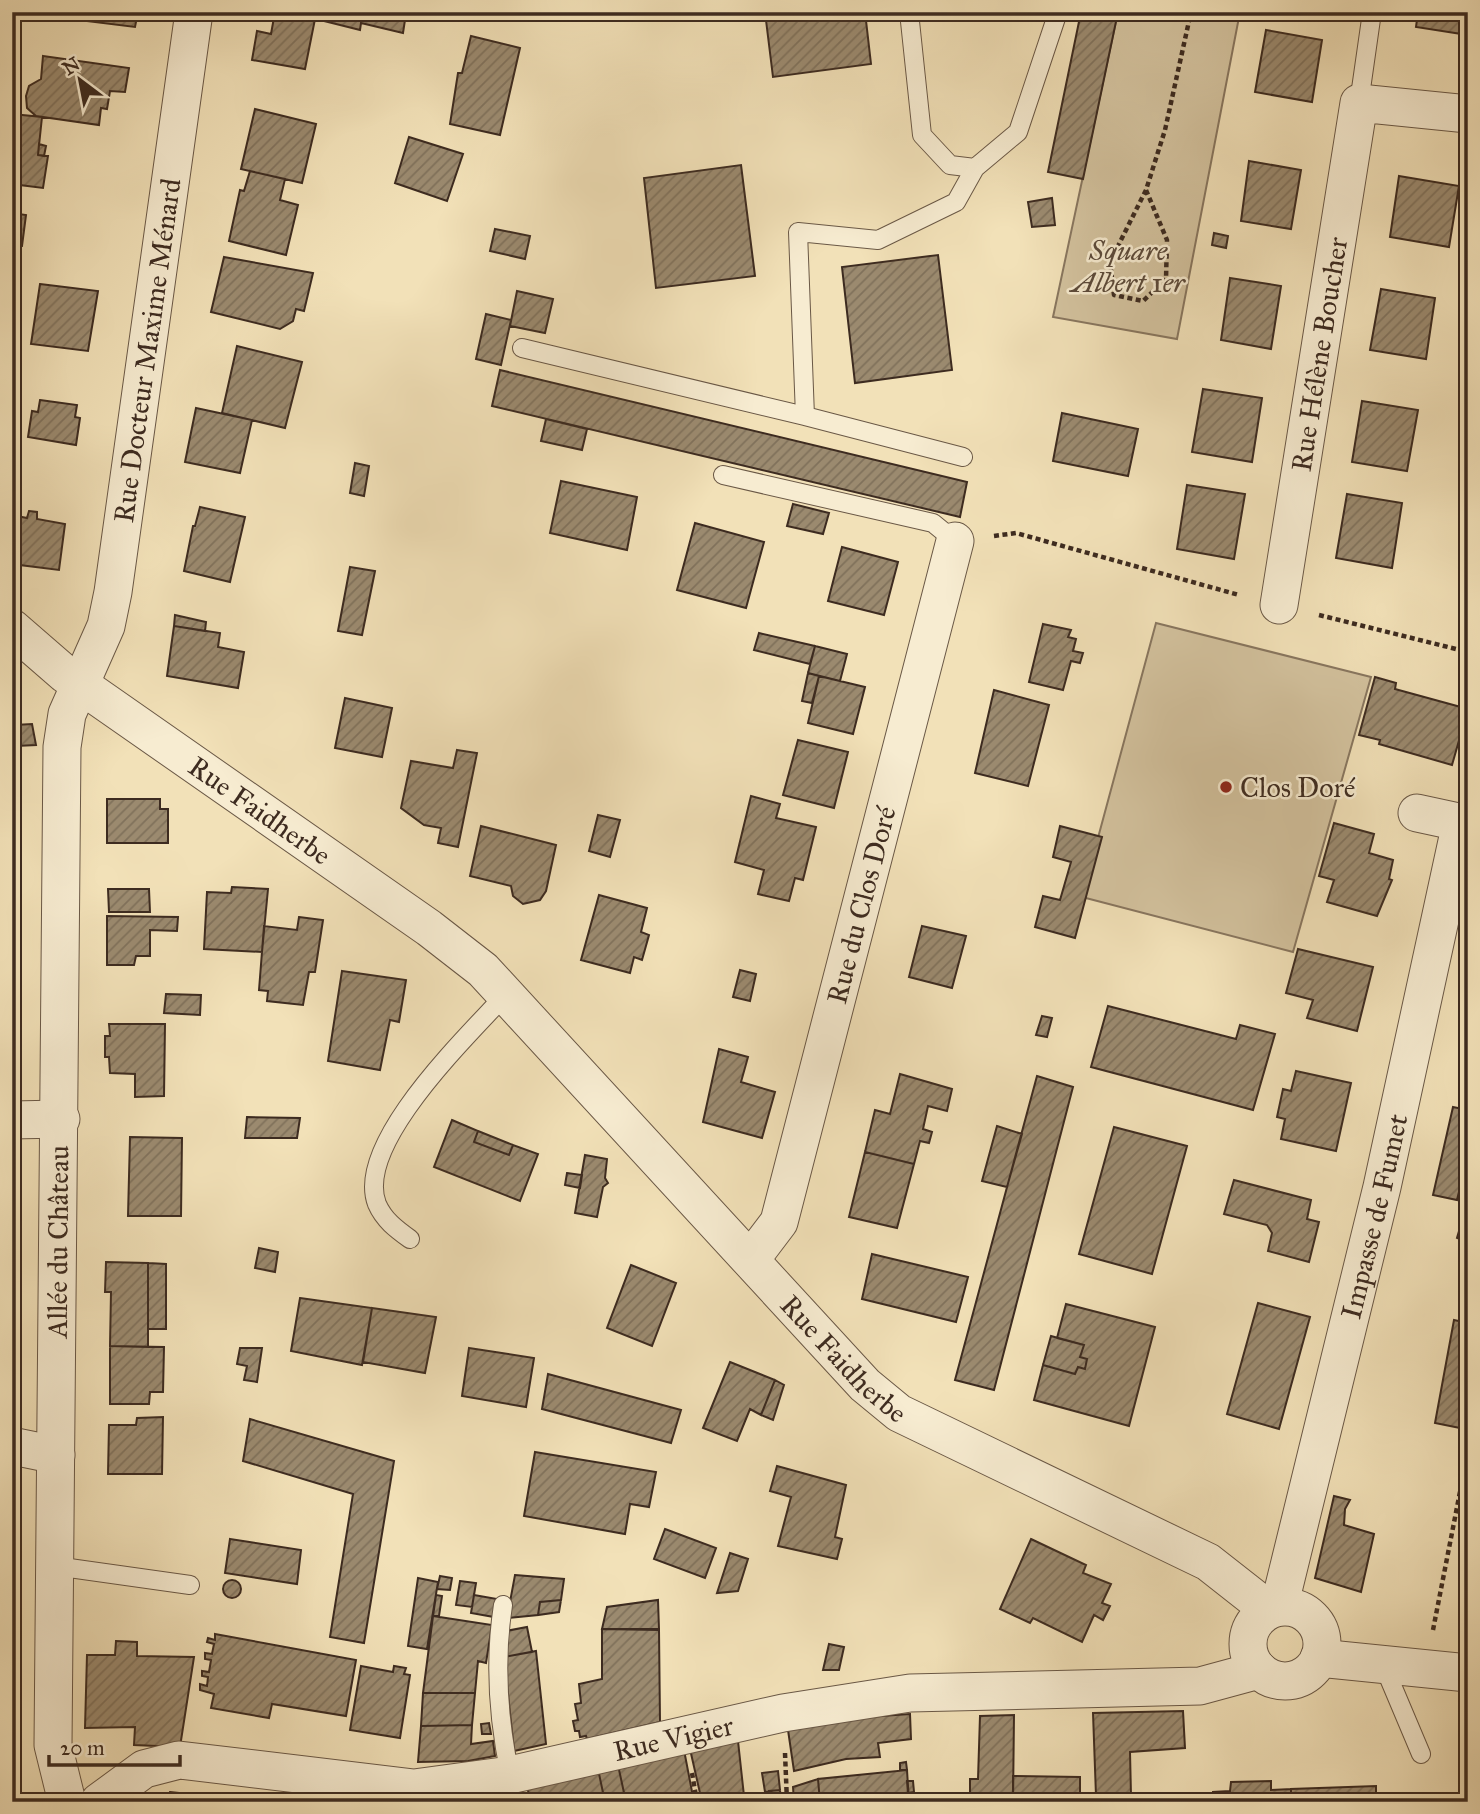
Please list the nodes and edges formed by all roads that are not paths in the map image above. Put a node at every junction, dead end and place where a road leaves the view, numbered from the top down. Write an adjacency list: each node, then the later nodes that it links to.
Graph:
1 (194, 12): 15 (street, Rue Docteur Maxime Ménard)
2 (909, 12): 7 (lane)
3 (1058, 12): 7 (lane)
4 (1372, 12): 5 (lane, Rue Hélène Boucher)
5 (1359, 103): 6 (street); 13 (street, Rue Hélène Boucher)
6 (1468, 114)
7 (975, 168): 9 (lane)
8 (522, 348): 9 (lane)
9 (805, 416): 10 (lane)
10 (963, 457)
11 (723, 475): 12 (lane)
12 (955, 541): 22 (street, Rue du Clos Doré)
13 (1279, 605)
14 (12, 628): 15 (street, Rue Faidherbe)
15 (79, 683): 18 (street, Rue Faidherbe); 19 (street, Allée du Château)
16 (1417, 813): 17 (street, Impasse de Fumet)
17 (1465, 824): 28 (street, Impasse de Fumet)
18 (506, 995): 21 (lane); 22 (street, Rue Faidherbe)
19 (61, 1119): 20 (street); 24 (street, Allée du Château)
20 (12, 1120)
21 (410, 1239)
22 (751, 1259): 28 (street, Rue Faidherbe)
23 (12, 1446): 24 (street)
24 (56, 1455): 25 (street, Allée du Château)
25 (55, 1566): 26 (lane); 35 (street, Allée du Château)
26 (190, 1585)
27 (503, 1605): 34 (lane)
28 (1274, 1609): 29 (street); 31 (street)
29 (1319, 1658): 30 (street); 31 (street)
30 (1383, 1664): 32 (street); 33 (lane)
31 (1259, 1670): 34 (street, Rue Vigier)
32 (1468, 1673)
33 (1421, 1754)
34 (501, 1785): 36 (street, Rue Vigier)
35 (67, 1802)
36 (99, 1802)

